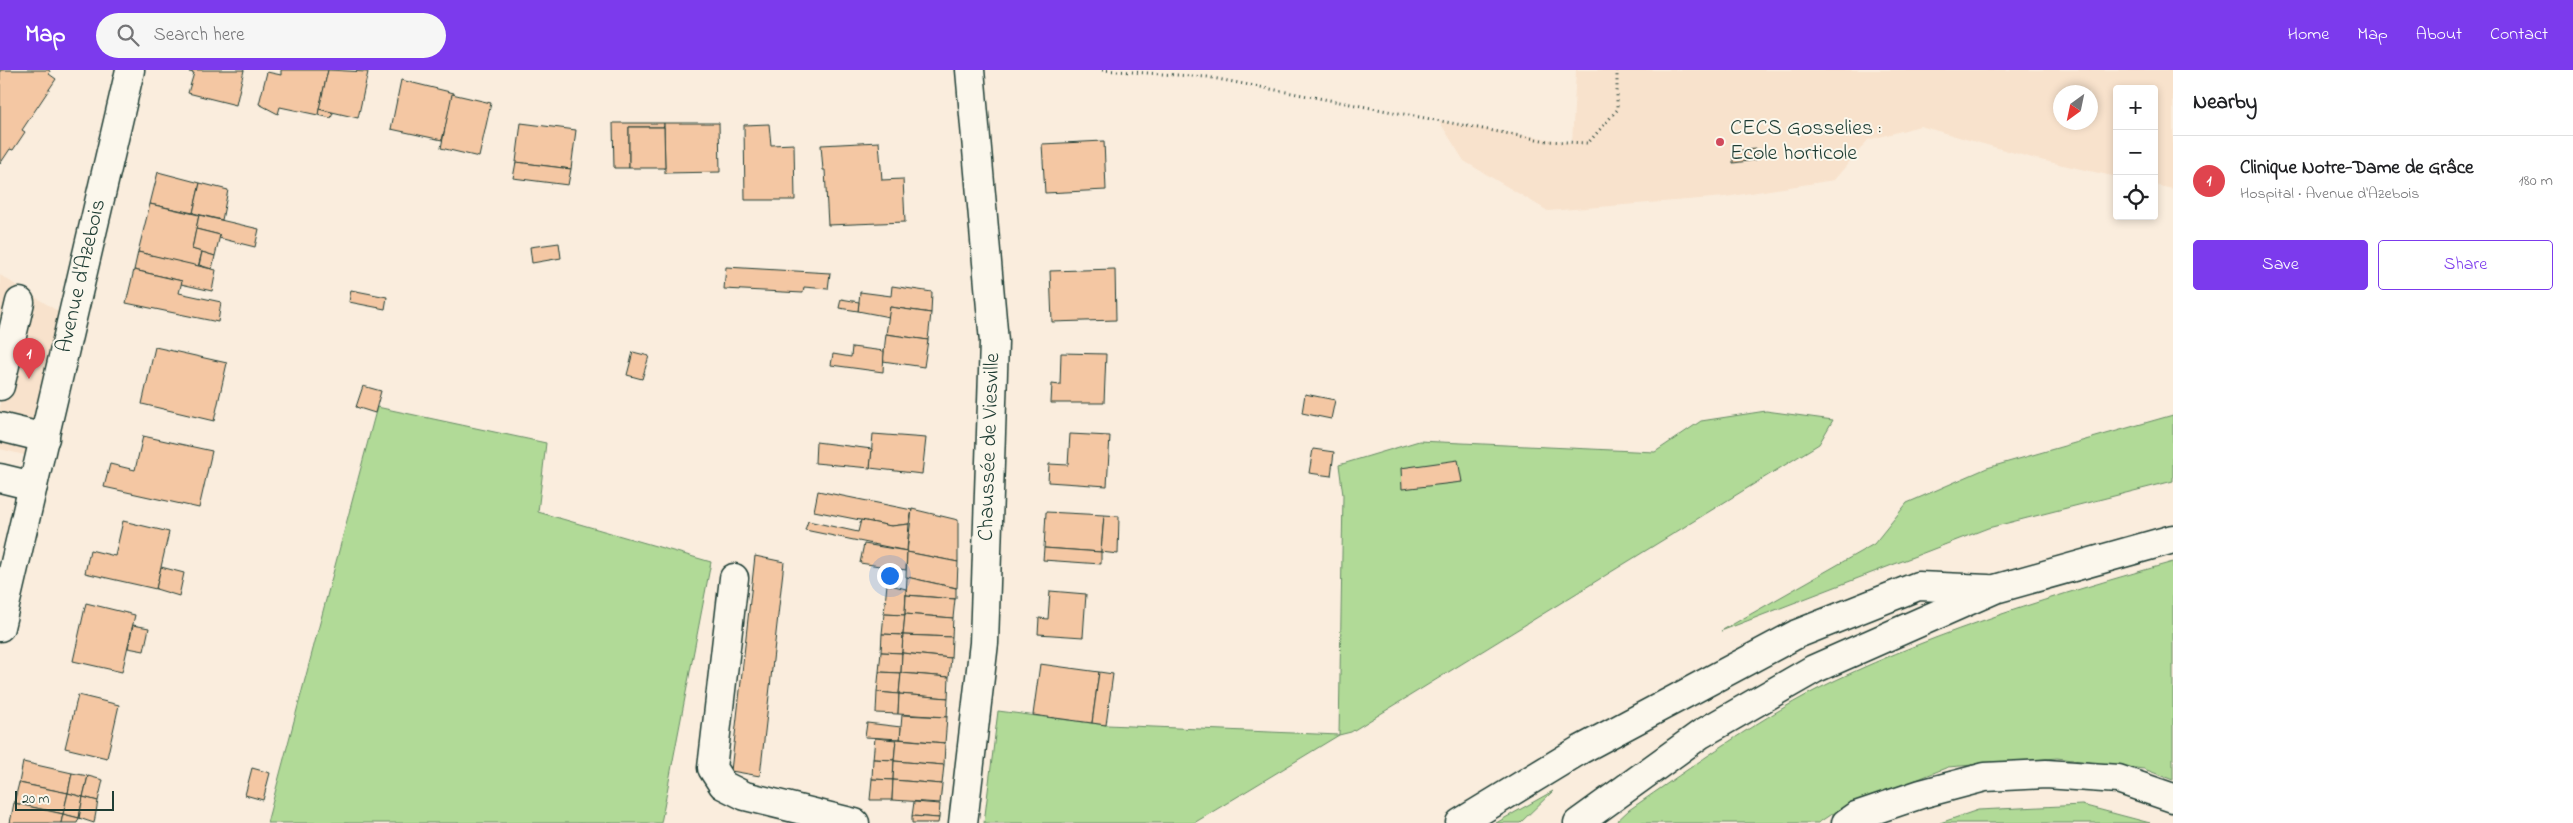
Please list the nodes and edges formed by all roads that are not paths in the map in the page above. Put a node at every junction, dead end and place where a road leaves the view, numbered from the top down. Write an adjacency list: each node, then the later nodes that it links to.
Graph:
1 (130, 70): 6 (main road, Avenue d'Azebois)
2 (970, 70): 15 (main road, Chaussée de Viesville)
3 (20, 302): 4 (main road)
4 (0, 386)
5 (0, 427): 6 (main road)
6 (44, 438): 8 (main road, Avenue d'Azebois)
7 (0, 478): 8 (main road)
8 (33, 486): 12 (main road, Avenue d'Azebois)
9 (2173, 539): 11 (main road)
10 (734, 578): 14 (main road)
11 (1994, 589): 16 (main road); 17 (main road)
12 (0, 627)
13 (2173, 798): 18 (main road)
14 (855, 823)
15 (963, 823)
16 (1460, 823)
17 (1578, 823)
18 (1846, 823)

